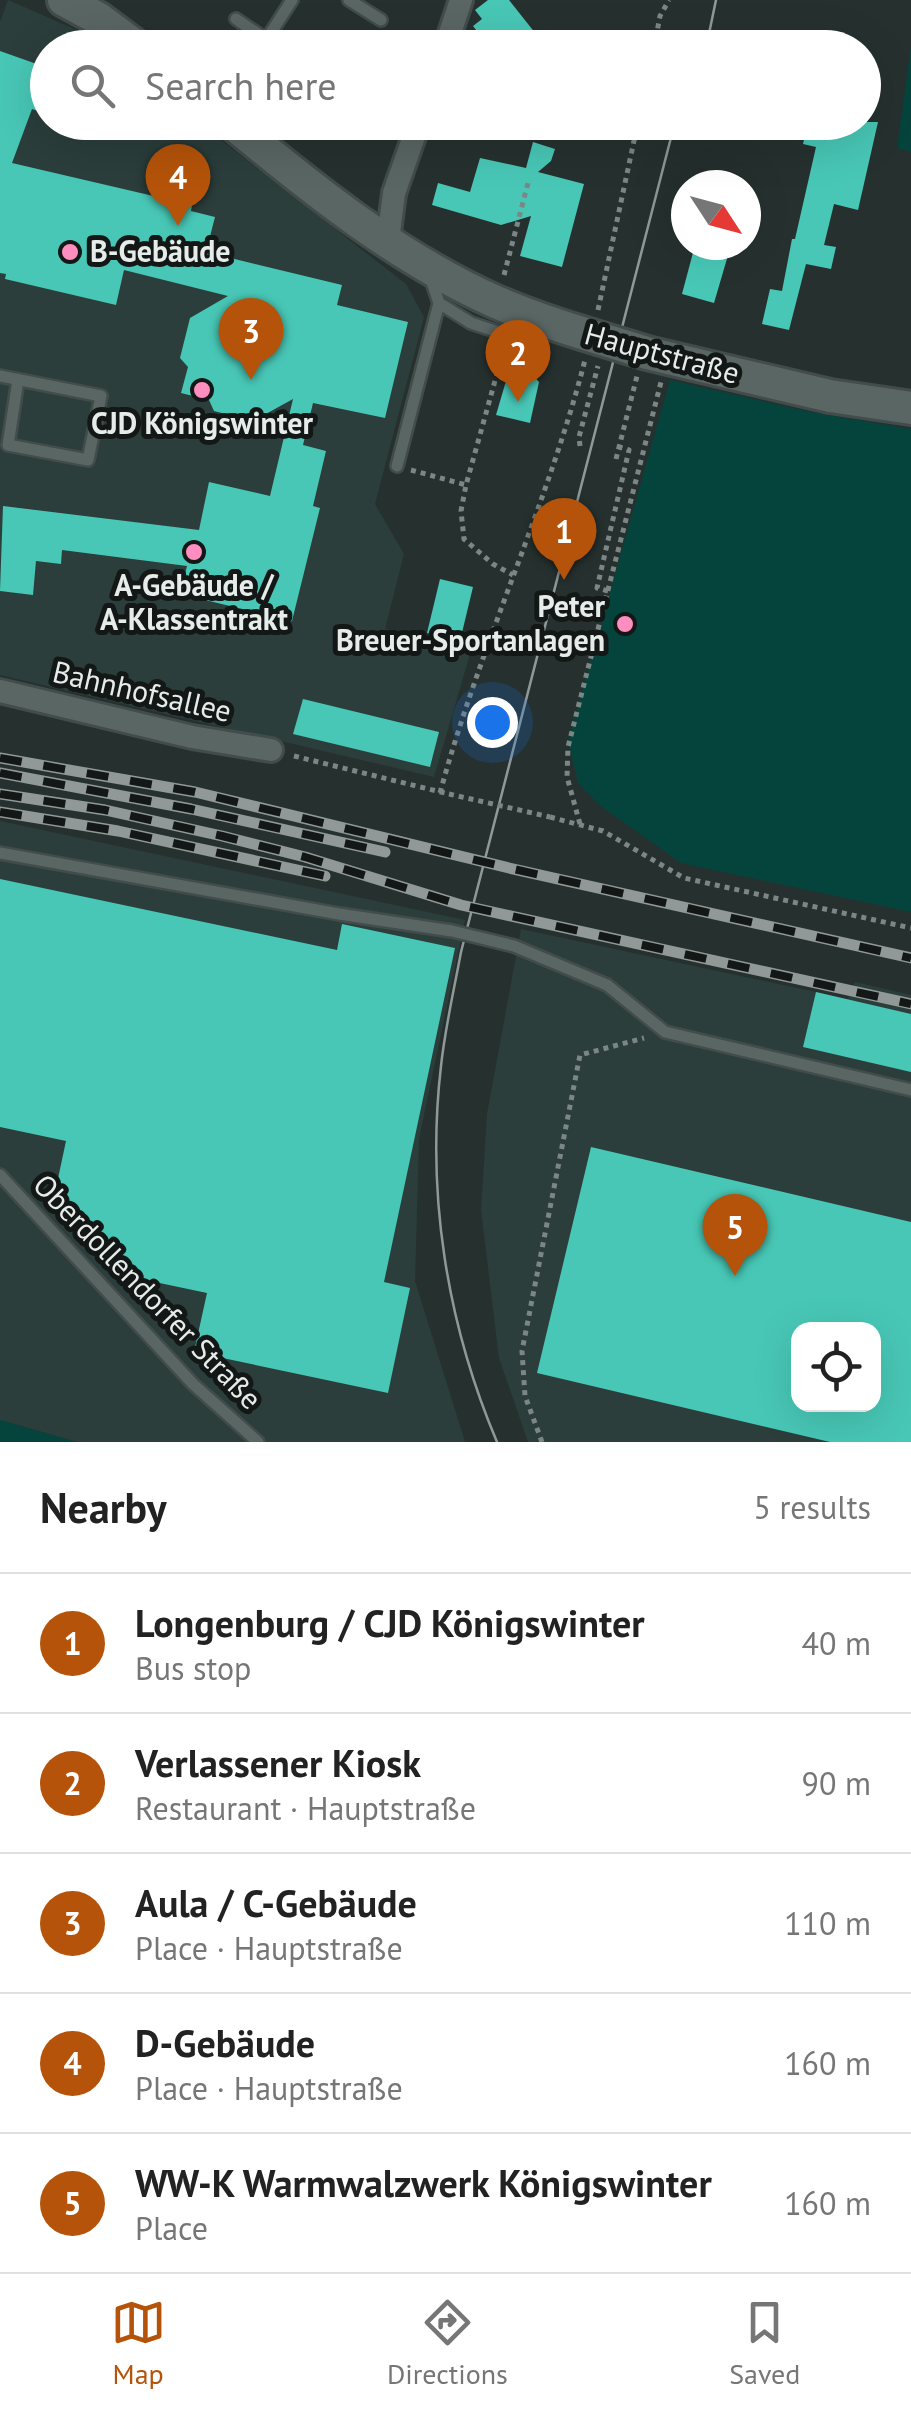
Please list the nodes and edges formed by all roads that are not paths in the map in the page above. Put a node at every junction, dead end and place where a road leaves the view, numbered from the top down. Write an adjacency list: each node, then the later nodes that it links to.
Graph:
1 (64, 0): 7 (main road)
2 (292, 0): 9 (lane)
3 (349, 0): 6 (lane)
4 (461, 0): 10 (street)
5 (236, 19): 8 (lane)
6 (381, 20)
7 (114, 30)
8 (248, 30)
9 (273, 30)
10 (451, 30)
11 (253, 140): 13 (main road, Hauptstraße)
12 (413, 140): 13 (street)
13 (388, 240): 14 (main road, Hauptstraße)
14 (427, 265): 15 (lane); 16 (main road, Hauptstraße)
15 (440, 304): 16 (lane); 20 (lane)
16 (543, 320): 19 (main road, Hauptstraße, bridge)
17 (0, 376): 18 (lane)
18 (18, 380): 18 (lane)
19 (911, 408)
20 (397, 466)
21 (0, 691): 22 (street, Bahnhofsallee)
22 (272, 750)
23 (0, 853): 24 (lane, bridge)
24 (911, 1090)
25 (0, 1175): 26 (lane, Oberdollendorfer Straße)
26 (258, 1442)

